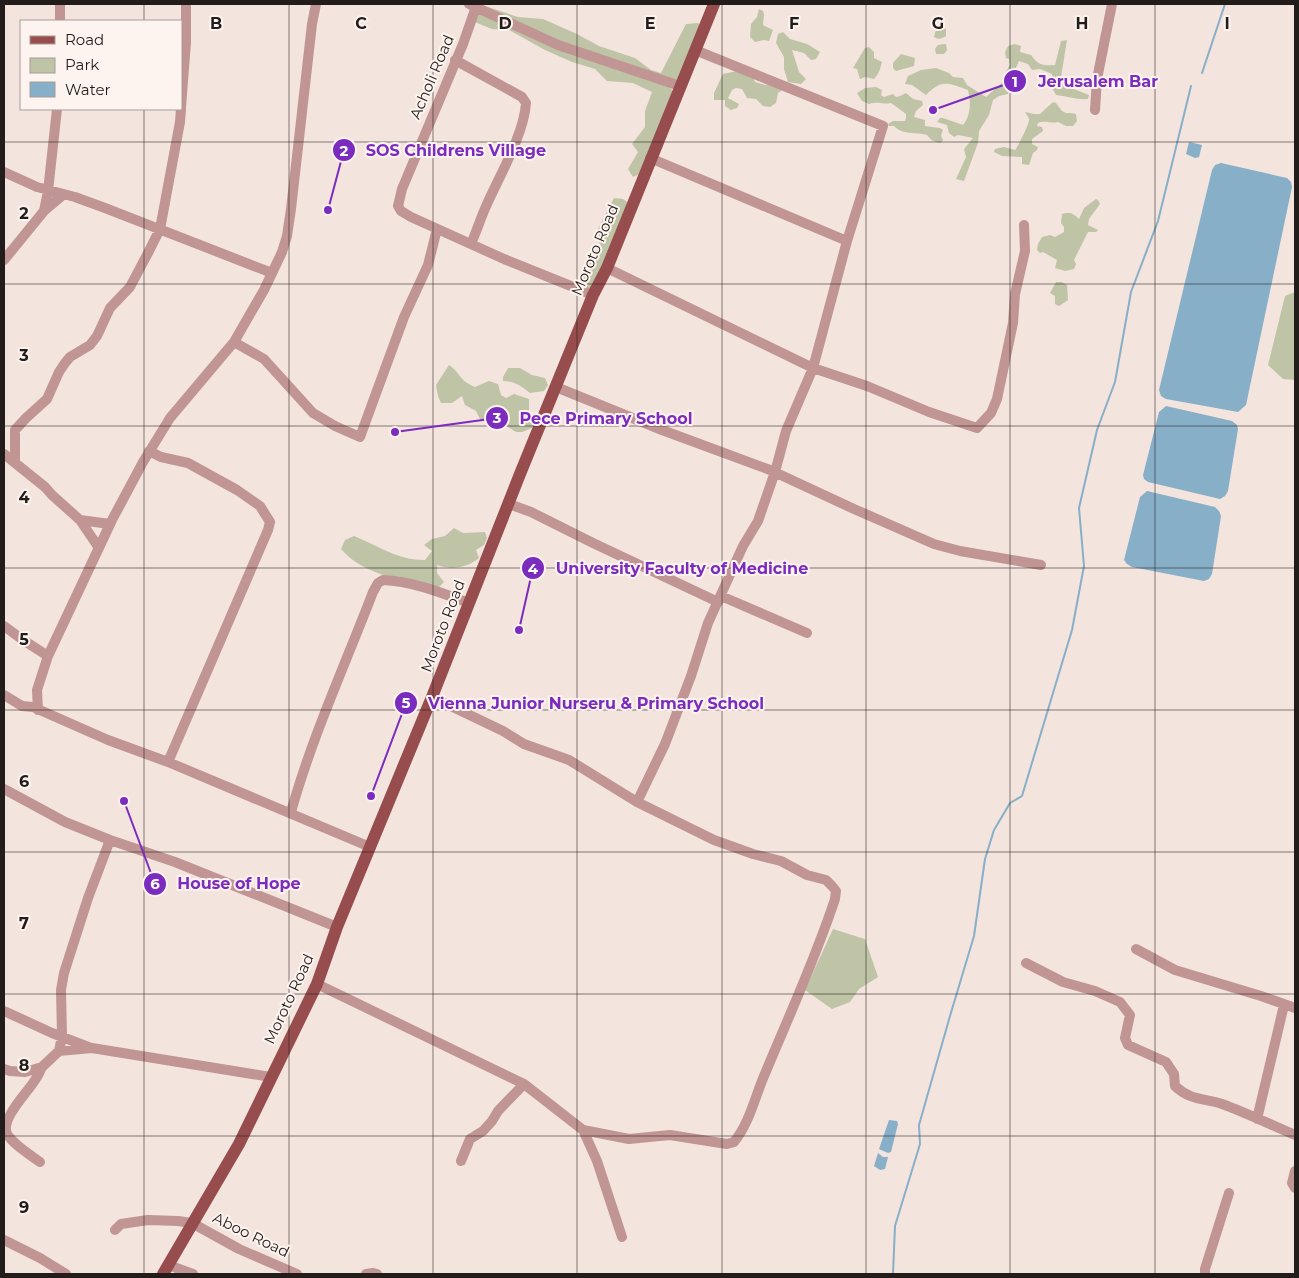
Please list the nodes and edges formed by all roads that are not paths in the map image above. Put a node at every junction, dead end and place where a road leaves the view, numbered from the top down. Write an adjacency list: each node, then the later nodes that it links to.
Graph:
1 (60, 4): 7 (street)
2 (186, 4): 11 (street)
3 (316, 4): 27 (street)
4 (714, 4): 8 (main road, Moroto Road)
5 (1112, 4): 14 (street)
6 (474, 5): 9 (street, Acholi Road); 10 (street)
7 (60, 20)
8 (696, 50): 10 (main road, Moroto Road); 23 (street)
9 (455, 60): 22 (street, Acholi Road); 24 (street)
10 (680, 86): 15 (main road, Moroto Road)
11 (182, 95)
12 (57, 110): 17 (street)
13 (181, 110): 21 (street)
14 (1095, 110)
15 (650, 158): 23 (street); 26 (main road, Moroto Road)
16 (4, 172): 17 (street)
17 (48, 190): 18 (street); 19 (street)
18 (63, 195): 19 (street); 21 (street)
19 (44, 211): 25 (street)
20 (1024, 225): 30 (street)
21 (160, 229): 27 (street); 34 (street)
22 (437, 229): 24 (street); 29 (street)
23 (847, 241): 30 (street)
24 (471, 244): 28 (street)
25 (4, 259)
26 (606, 268): 28 (main road, Moroto Road); 30 (street)
27 (272, 273): 29 (street)
28 (593, 295): 31 (main road, Moroto Road)
29 (234, 342): 32 (street)
30 (813, 368): 35 (street)
31 (556, 386): 35 (street); 36 (main road, Moroto Road)
32 (149, 451): 38 (street); 49 (street)
33 (4, 454): 34 (street)
34 (15, 463): 37 (street)
35 (774, 472): 40 (street); 41 (street)
36 (509, 504): 41 (street); 42 (main road, Moroto Road)
37 (80, 520): 38 (street); 39 (street)
38 (110, 524): 39 (street)
39 (99, 548): 45 (street)
40 (1041, 565)
41 (719, 599): 44 (street); 51 (street)
42 (469, 603): 47 (main road, Moroto Road); 52 (street)
43 (4, 626): 45 (street)
44 (807, 633)
45 (48, 656): 48 (street)
46 (4, 695): 48 (street)
47 (432, 697): 51 (street); 54 (main road, Moroto Road)
48 (38, 710): 49 (street)
49 (168, 762): 52 (street)
50 (4, 789): 53 (street)
51 (637, 802): 70 (street)
52 (291, 812): 54 (street)
53 (110, 840): 55 (street); 62 (street)
54 (370, 847): 55 (main road, Moroto Road)
55 (337, 927): 58 (main road, Moroto Road)
56 (1136, 949): 59 (street)
57 (1026, 963): 69 (street)
58 (317, 984): 67 (main road, Moroto Road); 68 (street)
59 (1284, 1005): 60 (street); 69 (street)
60 (1295, 1008)
61 (4, 1012): 62 (street)
62 (62, 1036): 63 (street); 64 (street)
63 (92, 1048): 64 (street); 67 (street)
64 (59, 1051): 65 (street)
65 (42, 1066): 66 (street); 71 (street)
66 (4, 1069)
67 (271, 1077): 78 (main road, Moroto Road)
68 (524, 1084): 70 (street); 73 (street)
69 (1257, 1119): 72 (street)
70 (583, 1130): 80 (street)
71 (5, 1133): 74 (street)
72 (1295, 1135)
73 (461, 1161)
74 (40, 1162)
75 (1295, 1171): 76 (street)
76 (1295, 1188)
77 (1230, 1193): 88 (street)
78 (192, 1223): 79 (street); 82 (main road, Moroto Road); 85 (street, Aboo Road)
79 (115, 1230)
80 (622, 1237)
81 (4, 1240): 83 (street)
82 (165, 1270): 84 (street)
83 (66, 1274)
84 (193, 1274)
85 (297, 1274)
86 (366, 1274): 87 (street)
87 (377, 1274)
88 (1205, 1274)

